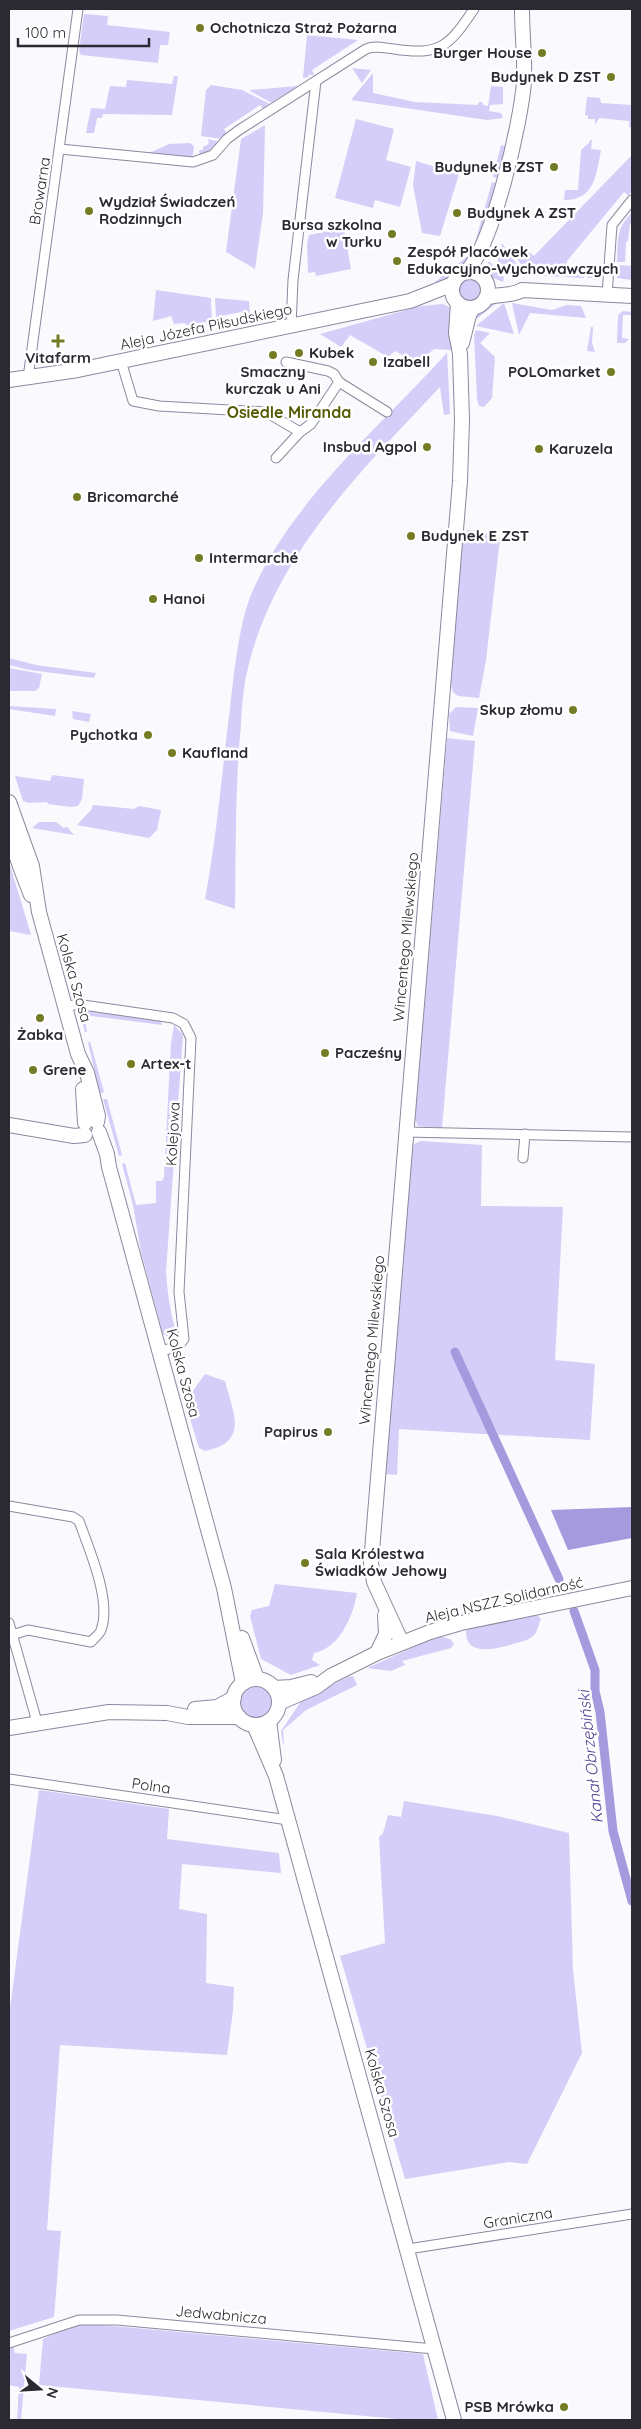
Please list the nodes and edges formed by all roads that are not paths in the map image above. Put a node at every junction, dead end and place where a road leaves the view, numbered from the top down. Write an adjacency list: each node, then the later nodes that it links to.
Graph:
1 (78, 9): 7 (street, Browarna)
2 (474, 9): 6 (street)
3 (522, 9): 5 (street)
4 (531, 9): 5 (street)
5 (525, 52): 9 (street)
6 (316, 81): 7 (street); 20 (street)
7 (60, 149): 24 (street, Browarna)
8 (632, 199): 14 (street)
9 (490, 228): 10 (street); 11 (street)
10 (466, 272): 11 (street); 12 (street)
11 (485, 280): 13 (street); 16 (street)
12 (453, 284): 17 (street, Aleja Józefa Piłsudskiego); 18 (street)
13 (522, 290): 14 (street); 16 (street)
14 (607, 294): 15 (street)
15 (632, 296)
16 (486, 298): 19 (street)
17 (410, 300): 18 (street, Aleja Józefa Piłsudskiego); 20 (street, Aleja Józefa Piłsudskiego)
18 (457, 302): 19 (street); 21 (street, Wincentego Milewskiego)
19 (473, 308): 21 (street, Wincentego Milewskiego)
20 (291, 326): 22 (street, Aleja Józefa Piłsudskiego)
21 (460, 354): 34 (street, Wincentego Milewskiego)
22 (121, 361): 24 (street, Aleja Józefa Piłsudskiego); 28 (street)
23 (286, 362): 26 (street)
24 (28, 378): 25 (street, Aleja Józefa Piłsudskiego)
25 (9, 380)
26 (339, 382): 27 (street); 28 (street)
27 (387, 412)
28 (300, 432): 29 (street)
29 (276, 458)
30 (9, 802): 31 (street, Kolska Szosa)
31 (65, 1008): 33 (street, Kolska Szosa); 38 (street, Kolejowa)
32 (9, 1125): 33 (street)
33 (91, 1130): 38 (street, Kolska Szosa)
34 (405, 1132): 35 (street); 42 (street, Wincentego Milewskiego)
35 (525, 1134): 36 (street); 37 (street)
36 (632, 1137)
37 (523, 1158)
38 (160, 1352): 40 (street, Kolska Szosa)
39 (9, 1506): 44 (street)
40 (224, 1588): 48 (street, Kolska Szosa); 49 (street, Kolska Szosa)
41 (632, 1588): 45 (street, Aleja NSZZ Solidarność)
42 (384, 1610): 45 (street, Wincentego Milewskiego); 46 (street, Wincentego Milewskiego)
43 (9, 1623): 44 (street)
44 (12, 1635): 56 (street)
45 (402, 1643): 46 (street, Aleja NSZZ Solidarność)
46 (377, 1653): 47 (street, Aleja NSZZ Solidarność)
47 (331, 1676): 50 (street, Aleja NSZZ Solidarność); 52 (street, Aleja NSZZ Solidarność)
48 (257, 1680): 49 (street); 50 (street)
49 (244, 1684): 51 (street)
50 (274, 1688): 52 (street)
51 (234, 1698): 53 (street); 54 (street)
52 (279, 1703): 55 (street)
53 (168, 1713): 54 (street); 56 (street)
54 (239, 1717): 57 (street)
55 (269, 1721): 57 (street); 59 (street, Kolska Szosa)
56 (37, 1722): 58 (street)
57 (254, 1725): 59 (street, Kolska Szosa)
58 (9, 1728)
59 (276, 1776): 61 (street, Kolska Szosa)
60 (9, 1779): 61 (street, Polna)
61 (288, 1820): 63 (street, Kolska Szosa)
62 (632, 2214): 63 (street, Graniczna)
63 (408, 2249): 65 (street, Kolska Szosa)
64 (9, 2343): 65 (street, Jedwabnicza)
65 (434, 2348): 66 (street, Kolska Szosa)
66 (454, 2420)

